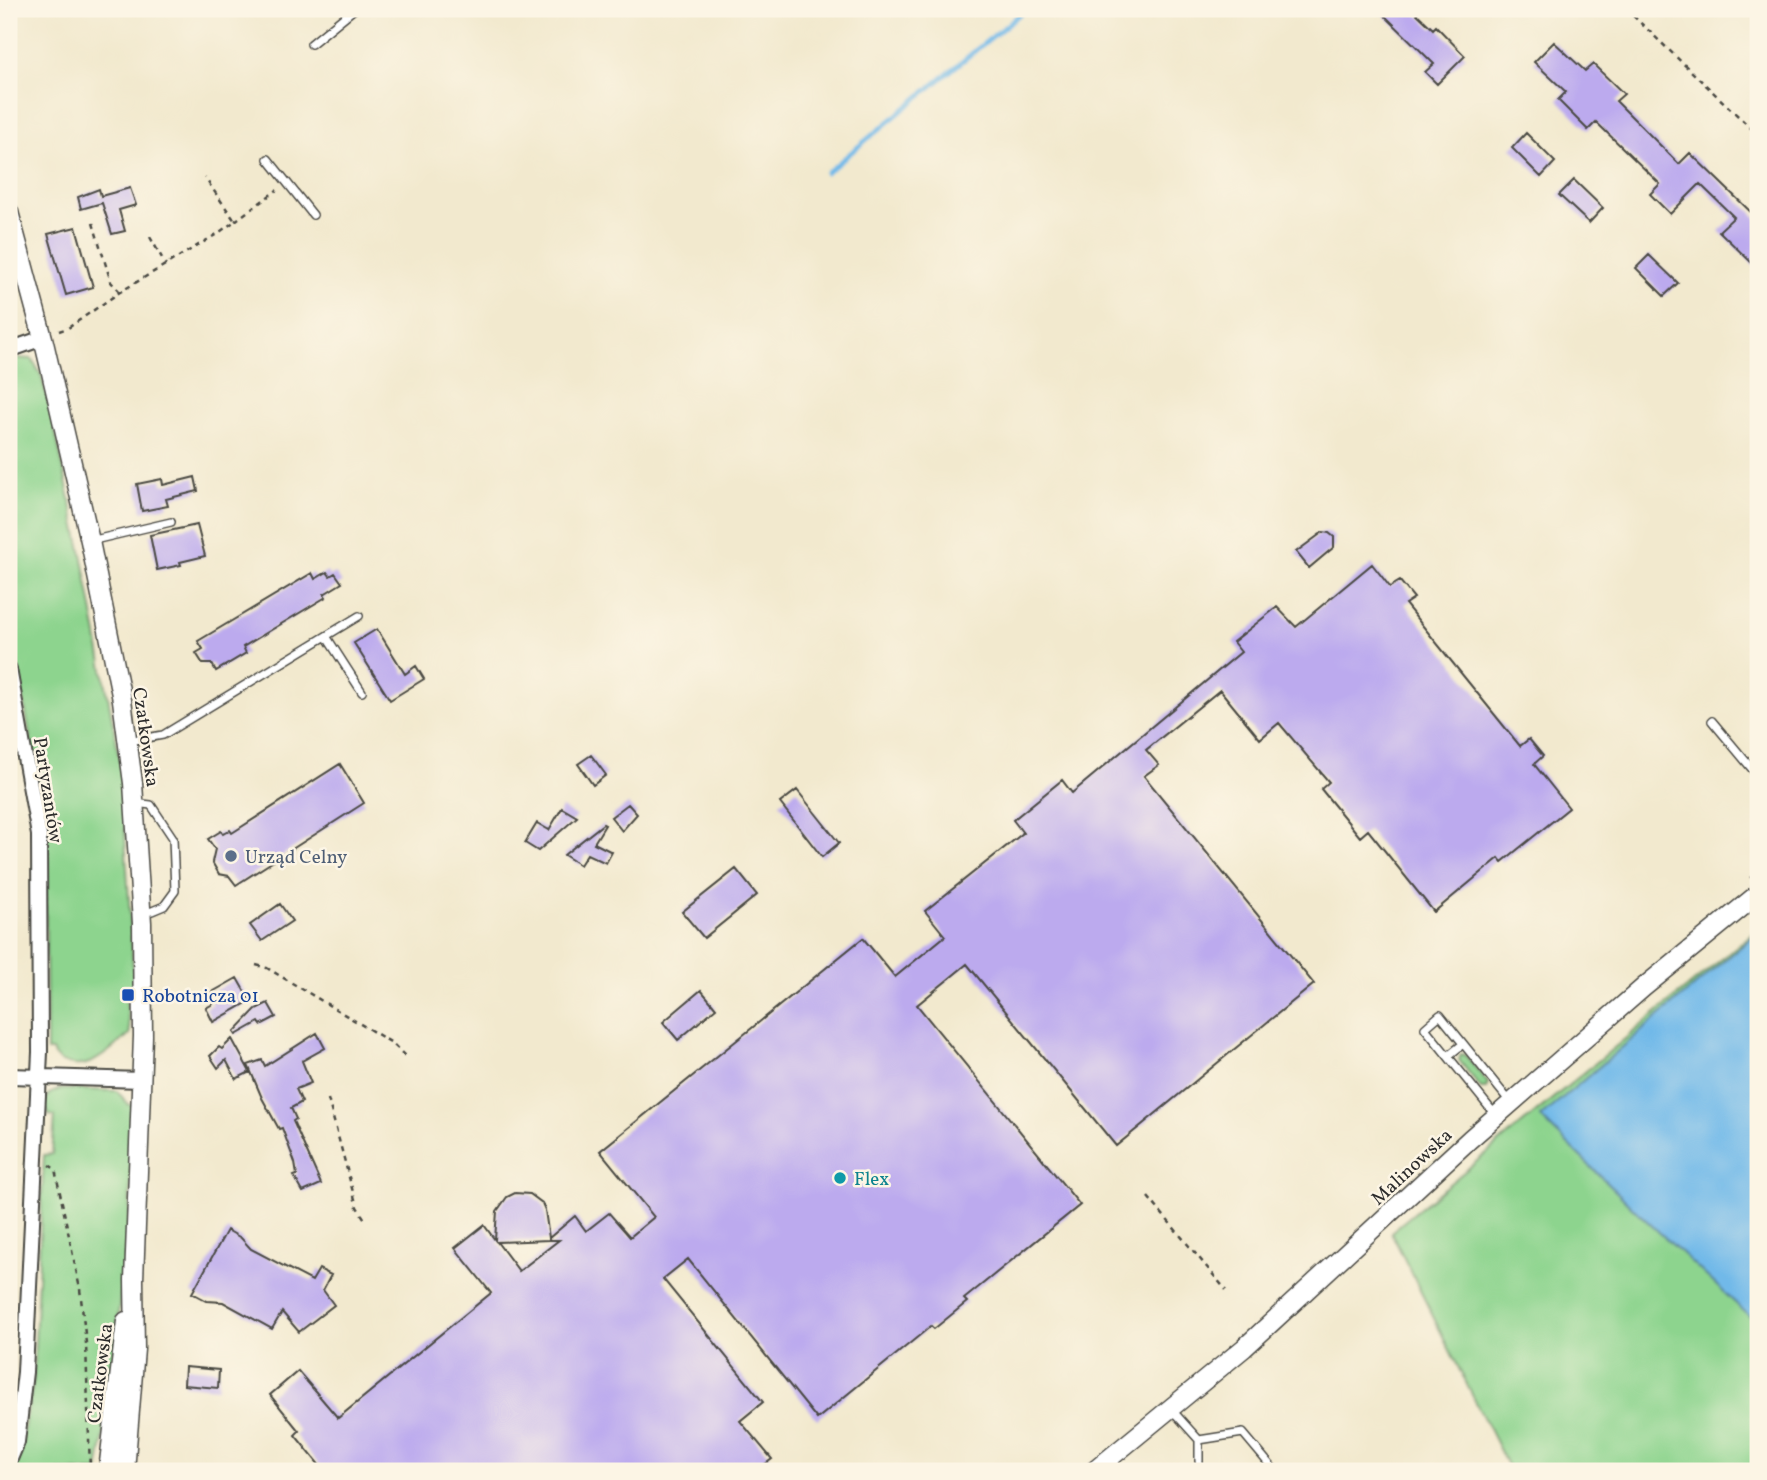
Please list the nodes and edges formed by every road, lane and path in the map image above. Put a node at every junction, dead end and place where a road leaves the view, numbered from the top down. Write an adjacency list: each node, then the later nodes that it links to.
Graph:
1 (354, 9): 3 (lane)
2 (1626, 9): 4 (path)
3 (311, 44)
4 (1758, 135)
5 (268, 159): 7 (lane)
6 (205, 178): 10 (path)
7 (287, 182): 9 (lane); 10 (path)
8 (9, 212): 15 (street, Czatkowska)
9 (313, 215)
10 (234, 221): 13 (path)
11 (93, 223): 14 (path)
12 (150, 237): 13 (path)
13 (166, 265): 14 (path)
14 (120, 292): 15 (path)
15 (43, 338): 16 (street); 18 (street, Czatkowska)
16 (9, 350)
17 (171, 522): 18 (lane)
18 (90, 541): 24 (street, Czatkowska)
19 (359, 616): 20 (lane)
20 (326, 636): 22 (lane); 24 (lane)
21 (9, 669): 34 (street, Partyzantów)
22 (362, 692)
23 (1712, 721): 25 (lane)
24 (128, 741): 26 (street, Czatkowska)
25 (1758, 776)
26 (134, 803): 28 (street, Czatkowska); 28 (lane)
27 (1758, 894): 37 (street, Malinowska)
28 (141, 912): 35 (street, Czatkowska)
29 (256, 965): 32 (path)
30 (1463, 1044): 31 (lane); 31 (lane); 37 (lane)
31 (1448, 1056): 38 (lane)
32 (407, 1058)
33 (9, 1076): 34 (street)
34 (40, 1076): 35 (street); 39 (street, Partyzantów)
35 (142, 1080): 42 (street, Czatkowska)
36 (328, 1099): 41 (path)
37 (1512, 1104): 38 (street, Malinowska)
38 (1497, 1116): 44 (street, Malinowska)
39 (35, 1154): 46 (street, Partyzantów); 48 (path)
40 (1148, 1197): 43 (path)
41 (366, 1221)
42 (134, 1280): 49 (street, Czatkowska); 50 (street, Czatkowska)
43 (1226, 1290)
44 (1171, 1409): 45 (lane); 51 (street, Malinowska)
45 (1199, 1440): 47 (lane); 52 (lane)
46 (9, 1461)
47 (1199, 1461)
48 (90, 1471)
49 (108, 1471)
50 (125, 1471)
51 (1094, 1471)
52 (1275, 1471)

